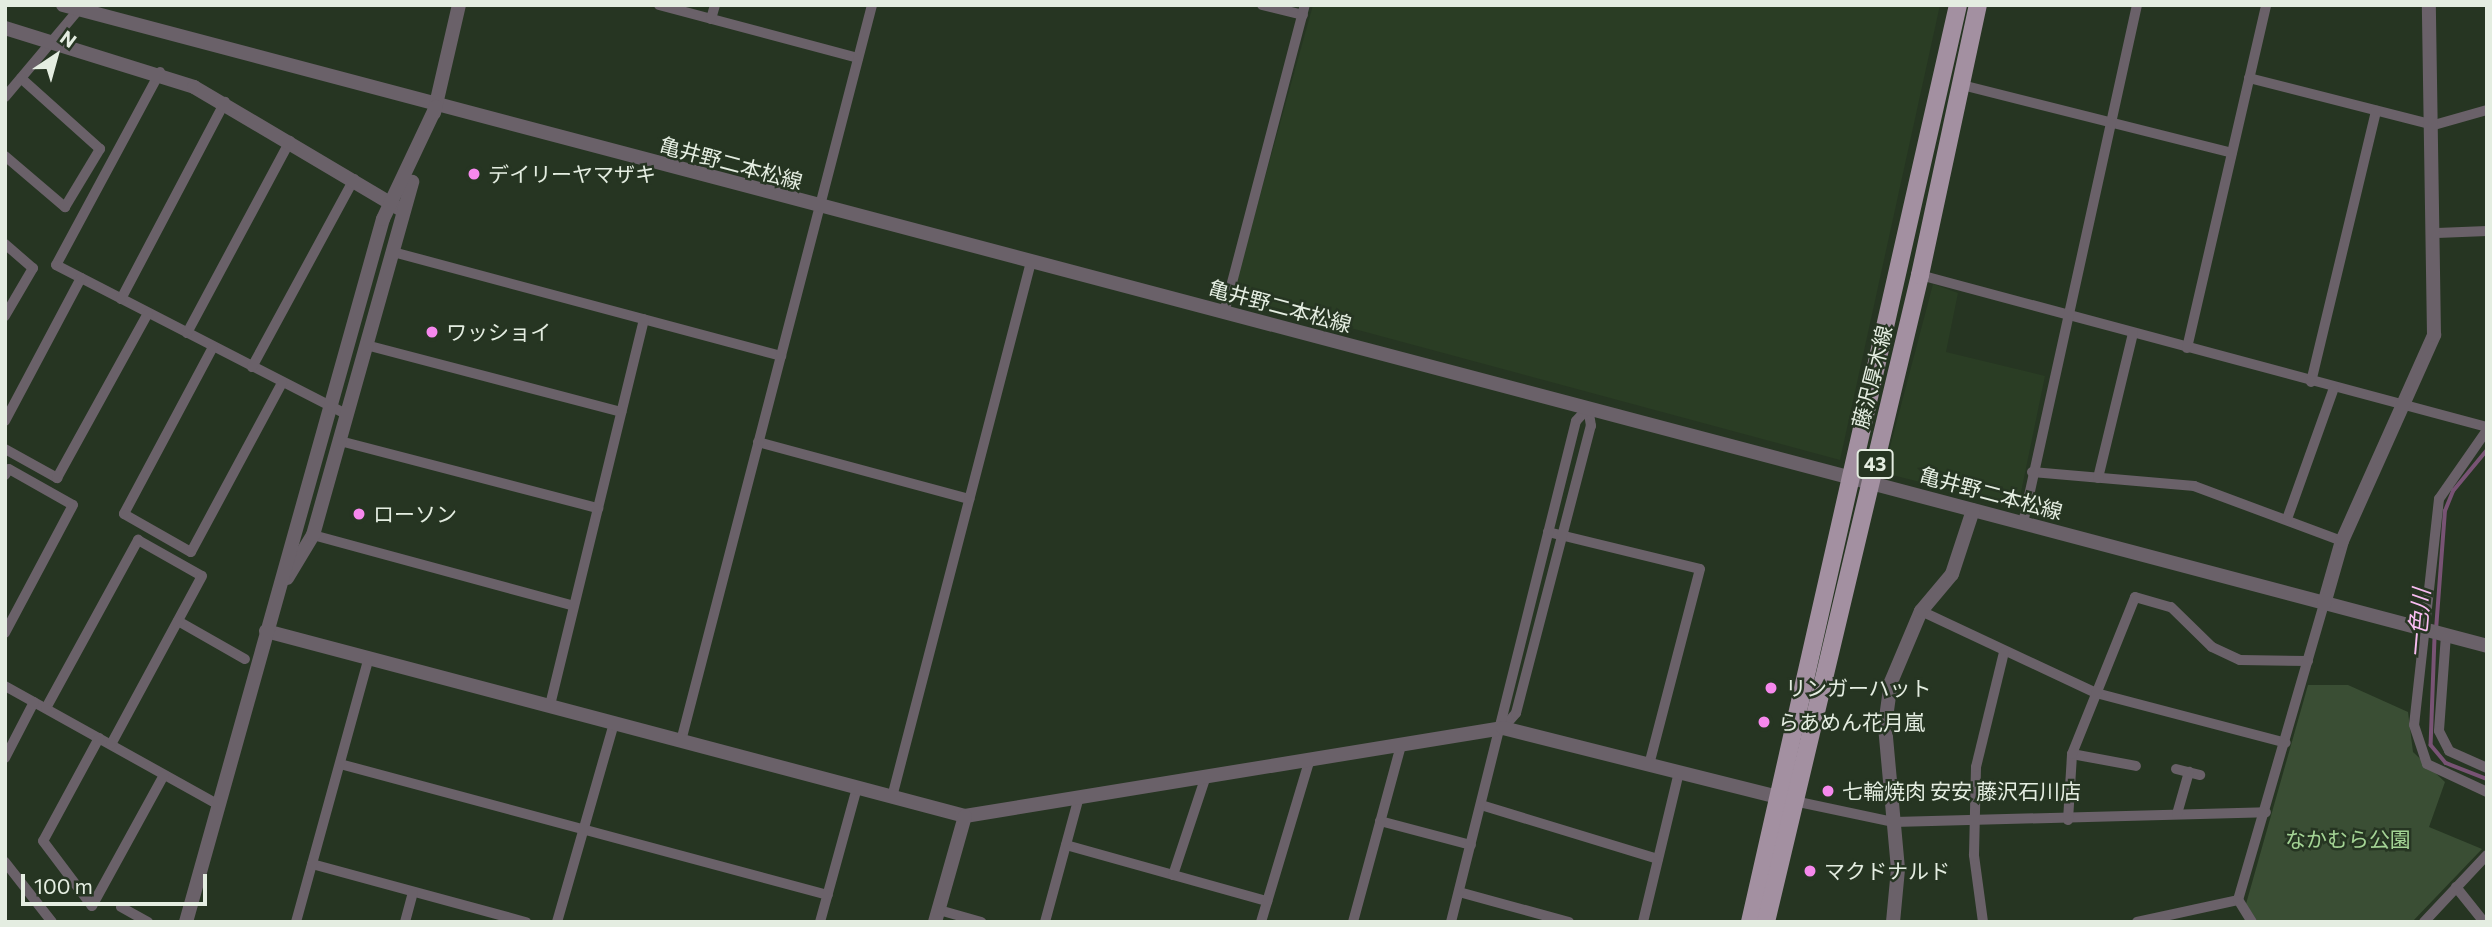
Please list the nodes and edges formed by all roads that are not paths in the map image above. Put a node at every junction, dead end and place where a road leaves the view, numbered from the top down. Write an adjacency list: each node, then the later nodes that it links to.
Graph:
1 (63, 5): 12 (street, 亀井野二本松線)
2 (459, 5): 24 (street)
3 (659, 5): 14 (street)
4 (715, 5): 14 (street)
5 (872, 5): 17 (street)
6 (1262, 5): 13 (street)
7 (1958, 5): 71 (main road, 藤沢厚木線 / 43)
8 (1978, 5): 21 (main road, 藤沢厚木線 / 43)
9 (2137, 5): 27 (street)
10 (2266, 5): 20 (street)
11 (2429, 5): 28 (street)
12 (80, 7): 16 (street); 24 (street, 亀井野二本松線)
13 (1304, 10): 44 (street)
14 (711, 19): 17 (street)
15 (5, 28): 16 (street)
16 (54, 41): 18 (street); 19 (street)
17 (859, 58): 34 (street)
18 (160, 72): 23 (street); 41 (street)
19 (21, 78): 22 (street); 31 (street)
20 (2249, 78): 26 (street); 30 (street)
21 (1962, 85): 27 (street); 40 (main road, 藤沢厚木線 / 43)
22 (5, 97)
23 (225, 102): 29 (street); 42 (street)
24 (436, 107): 33 (street); 34 (street, 亀井野二本松線)
25 (2487, 110): 28 (street)
26 (2376, 111): 28 (street); 55 (street)
27 (2114, 119): 30 (street); 46 (street)
28 (2434, 125): 36 (street)
29 (290, 141): 32 (street); 48 (street)
30 (2232, 153): 52 (street)
31 (5, 156)
32 (354, 180): 33 (street); 54 (street)
33 (397, 207): 38 (street); 59 (street)
34 (819, 207): 39 (street, 亀井野二本松線); 53 (street)
35 (2487, 231): 36 (street)
36 (2437, 233): 58 (street)
37 (5, 244): 45 (street)
38 (393, 252): 47 (street); 50 (street)
39 (1031, 262): 44 (street, 亀井野二本松線); 73 (street)
40 (1920, 275): 46 (street); 72 (main road, 藤沢厚木線 / 43)
41 (81, 278): 42 (street); 63 (street)
42 (121, 299): 43 (street)
43 (148, 313): 48 (street); 67 (street)
44 (1224, 313): 60 (street, 亀井野二本松線)
45 (5, 316)
46 (2069, 316): 49 (street); 68 (street)
47 (644, 319): 53 (street); 61 (street)
48 (187, 333): 51 (street)
49 (2133, 333): 52 (street); 70 (street)
50 (366, 345): 61 (street); 62 (street)
51 (213, 347): 54 (street); 56 (street)
52 (2187, 348): 55 (street)
53 (781, 355): 66 (street)
54 (252, 367): 56 (street)
55 (2311, 382): 57 (street)
56 (282, 383): 59 (street)
57 (2334, 388): 58 (street); 76 (street)
58 (2398, 406): 64 (street); 81 (street)
59 (330, 407): 62 (street); 86 (street)
60 (1588, 408): 71 (street, 亀井野二本松線); 78 (street); 80 (street)
61 (621, 412): 74 (street)
62 (346, 414): 65 (street)
63 (5, 421)
64 (2487, 428): 88 (street)
65 (340, 441): 74 (street); 79 (street)
66 (758, 442): 73 (street); 102 (street)
67 (5, 449)
68 (2032, 472): 70 (street); 77 (street)
69 (5, 475): 87 (street)
70 (2098, 478): 76 (street)
71 (1852, 479): 72 (street, 亀井野二本松線); 121 (main road, 藤沢厚木線 / 43)
72 (1870, 483): 75 (street, 亀井野二本松線); 121 (main road, 藤沢厚木線 / 43)
73 (969, 499): 119 (street)
74 (598, 508): 83 (street)
75 (1973, 510): 77 (street, 亀井野二本松線); 84 (street)
76 (2287, 519): 81 (street)
77 (2023, 523): 82 (street, 亀井野二本松線)
78 (1548, 532): 80 (street); 100 (street)
79 (313, 535): 83 (street); 86 (street)
80 (1562, 536): 100 (street); 110 (street)
81 (2342, 541): 82 (street)
82 (2324, 604): 88 (street, 亀井野二本松線); 93 (street)
83 (574, 606): 97 (street)
84 (1921, 611): 90 (street); 130 (street)
85 (178, 621): 92 (street); 98 (street); 104 (street)
86 (266, 631): 91 (street); 122 (street)
87 (5, 633)
88 (2436, 633): 89 (street, 亀井野二本松線); 112 (street); 118 (street)
89 (2487, 646)
90 (2004, 652): 95 (street); 127 (street)
91 (369, 657): 97 (street); 109 (street)
92 (246, 659)
93 (2308, 661): 95 (street); 103 (street)
94 (5, 687): 96 (street)
95 (2096, 693): 103 (street); 106 (street)
96 (34, 702): 98 (street); 107 (street)
97 (550, 705): 99 (street)
98 (46, 708): 101 (street)
99 (614, 723): 102 (street); 131 (street)
100 (1503, 728): 105 (street); 110 (street); 123 (street)
101 (99, 738): 104 (street); 115 (street)
102 (681, 741): 117 (street)
103 (2286, 743): 124 (street)
104 (111, 744): 115 (street)
105 (1401, 745): 108 (street); 129 (street)
106 (2072, 754): 111 (street); 128 (street)
107 (5, 758)
108 (1310, 759): 116 (street); 144 (street)
109 (340, 764): 131 (street); 137 (street)
110 (1649, 765): 114 (street)
111 (2136, 766)
112 (2487, 768)
113 (2176, 769): 125 (street)
114 (1679, 772): 121 (street); 135 (street)
115 (164, 775): 122 (street)
116 (1206, 776): 120 (street); 138 (street)
117 (857, 788): 119 (street); 142 (street)
118 (2487, 792)
119 (892, 797): 126 (street)
120 (1079, 797): 126 (street); 132 (street)
121 (1787, 799): 130 (street); 163 (main road, 藤沢厚木線 / 43); 164 (main road, 藤沢厚木線 / 43)
122 (219, 805): 150 (street)
123 (1481, 805): 133 (street); 135 (street)
124 (2266, 812): 125 (street); 143 (street)
125 (2177, 814): 128 (street)
126 (965, 816): 146 (street)
127 (1975, 820): 128 (street); 130 (street); 166 (street)
128 (2068, 820)
129 (1380, 821): 133 (street); 159 (street)
130 (1894, 822): 165 (street)
131 (583, 829): 142 (street); 154 (street)
132 (1066, 845): 138 (street); 157 (street)
133 (1471, 845): 140 (street)
134 (2487, 855): 139 (street)
135 (1658, 859): 162 (street)
136 (5, 862): 148 (street)
137 (312, 864): 141 (street); 151 (street)
138 (1173, 875): 144 (street)
139 (2456, 887): 169 (street); 170 (street)
140 (1459, 892): 160 (street); 161 (street)
141 (413, 893): 152 (street); 153 (street)
142 (828, 895): 155 (street)
143 (2238, 900): 167 (street); 168 (street)
144 (1267, 901): 158 (street)
145 (121, 907): 147 (street)
146 (937, 916): 156 (street)
147 (135, 919): 149 (street)
148 (52, 922)
149 (148, 922)
150 (186, 922)
151 (296, 922)
152 (405, 922)
153 (526, 922)
154 (557, 922)
155 (820, 922)
156 (981, 922)
157 (1045, 922)
158 (1261, 922)
159 (1353, 922)
160 (1451, 922)
161 (1569, 922)
162 (1643, 922)
163 (1750, 922)
164 (1766, 922)
165 (1893, 922)
166 (1983, 922)
167 (2137, 922)
168 (2252, 922)
169 (2424, 922)
170 (2484, 922)

